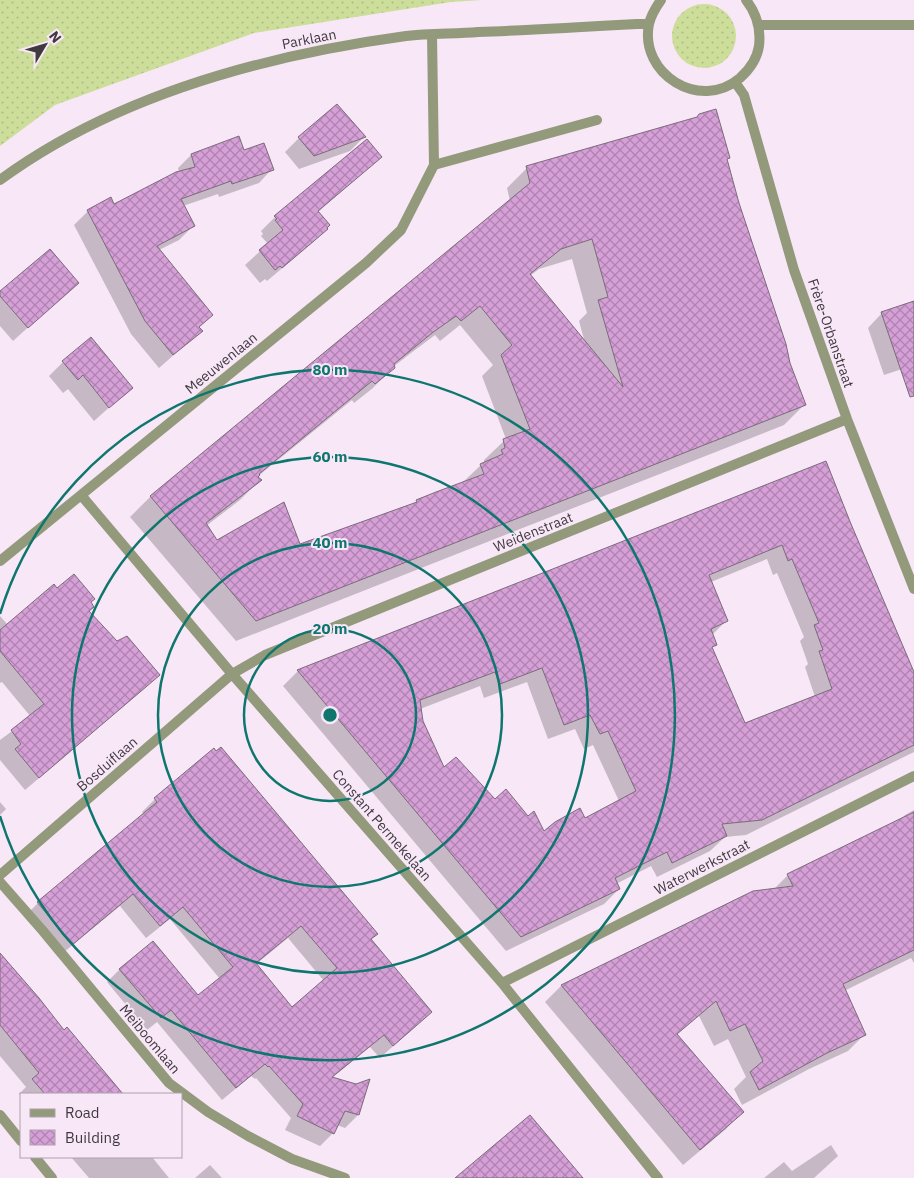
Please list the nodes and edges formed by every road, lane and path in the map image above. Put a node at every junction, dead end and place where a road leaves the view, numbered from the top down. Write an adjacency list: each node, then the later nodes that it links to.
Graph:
1 (661, 0): 3 (street)
2 (746, 0): 5 (street)
3 (649, 24): 6 (street, Parklaan); 7 (street)
4 (914, 24): 5 (street)
5 (759, 25): 7 (street)
6 (432, 35): 9 (street, Meeuwenlaan); 10 (street, Parklaan)
7 (735, 82): 11 (street, Frère-Orbanstraat)
8 (597, 120): 9 (street)
9 (434, 165): 12 (street, Meeuwenlaan)
10 (0, 180)
11 (847, 419): 14 (street, Frère-Orbanstraat); 15 (street, Weidenstraat)
12 (81, 495): 13 (street, Meeuwenlaan); 15 (street, Constant Permekelaan)
13 (0, 561)
14 (914, 589)
15 (232, 674): 17 (street, Bosduiflaan); 19 (street, Constant Permekelaan)
16 (914, 776): 19 (street, Waterwerkstraat)
17 (0, 875)
18 (0, 882): 24 (street, Meiboomlaan)
19 (502, 983): 25 (street, Constant Permekelaan)
20 (0, 1115): 21 (street)
21 (20, 1140)
22 (36, 1158): 23 (street)
23 (52, 1178)
24 (345, 1178)
25 (658, 1178)

